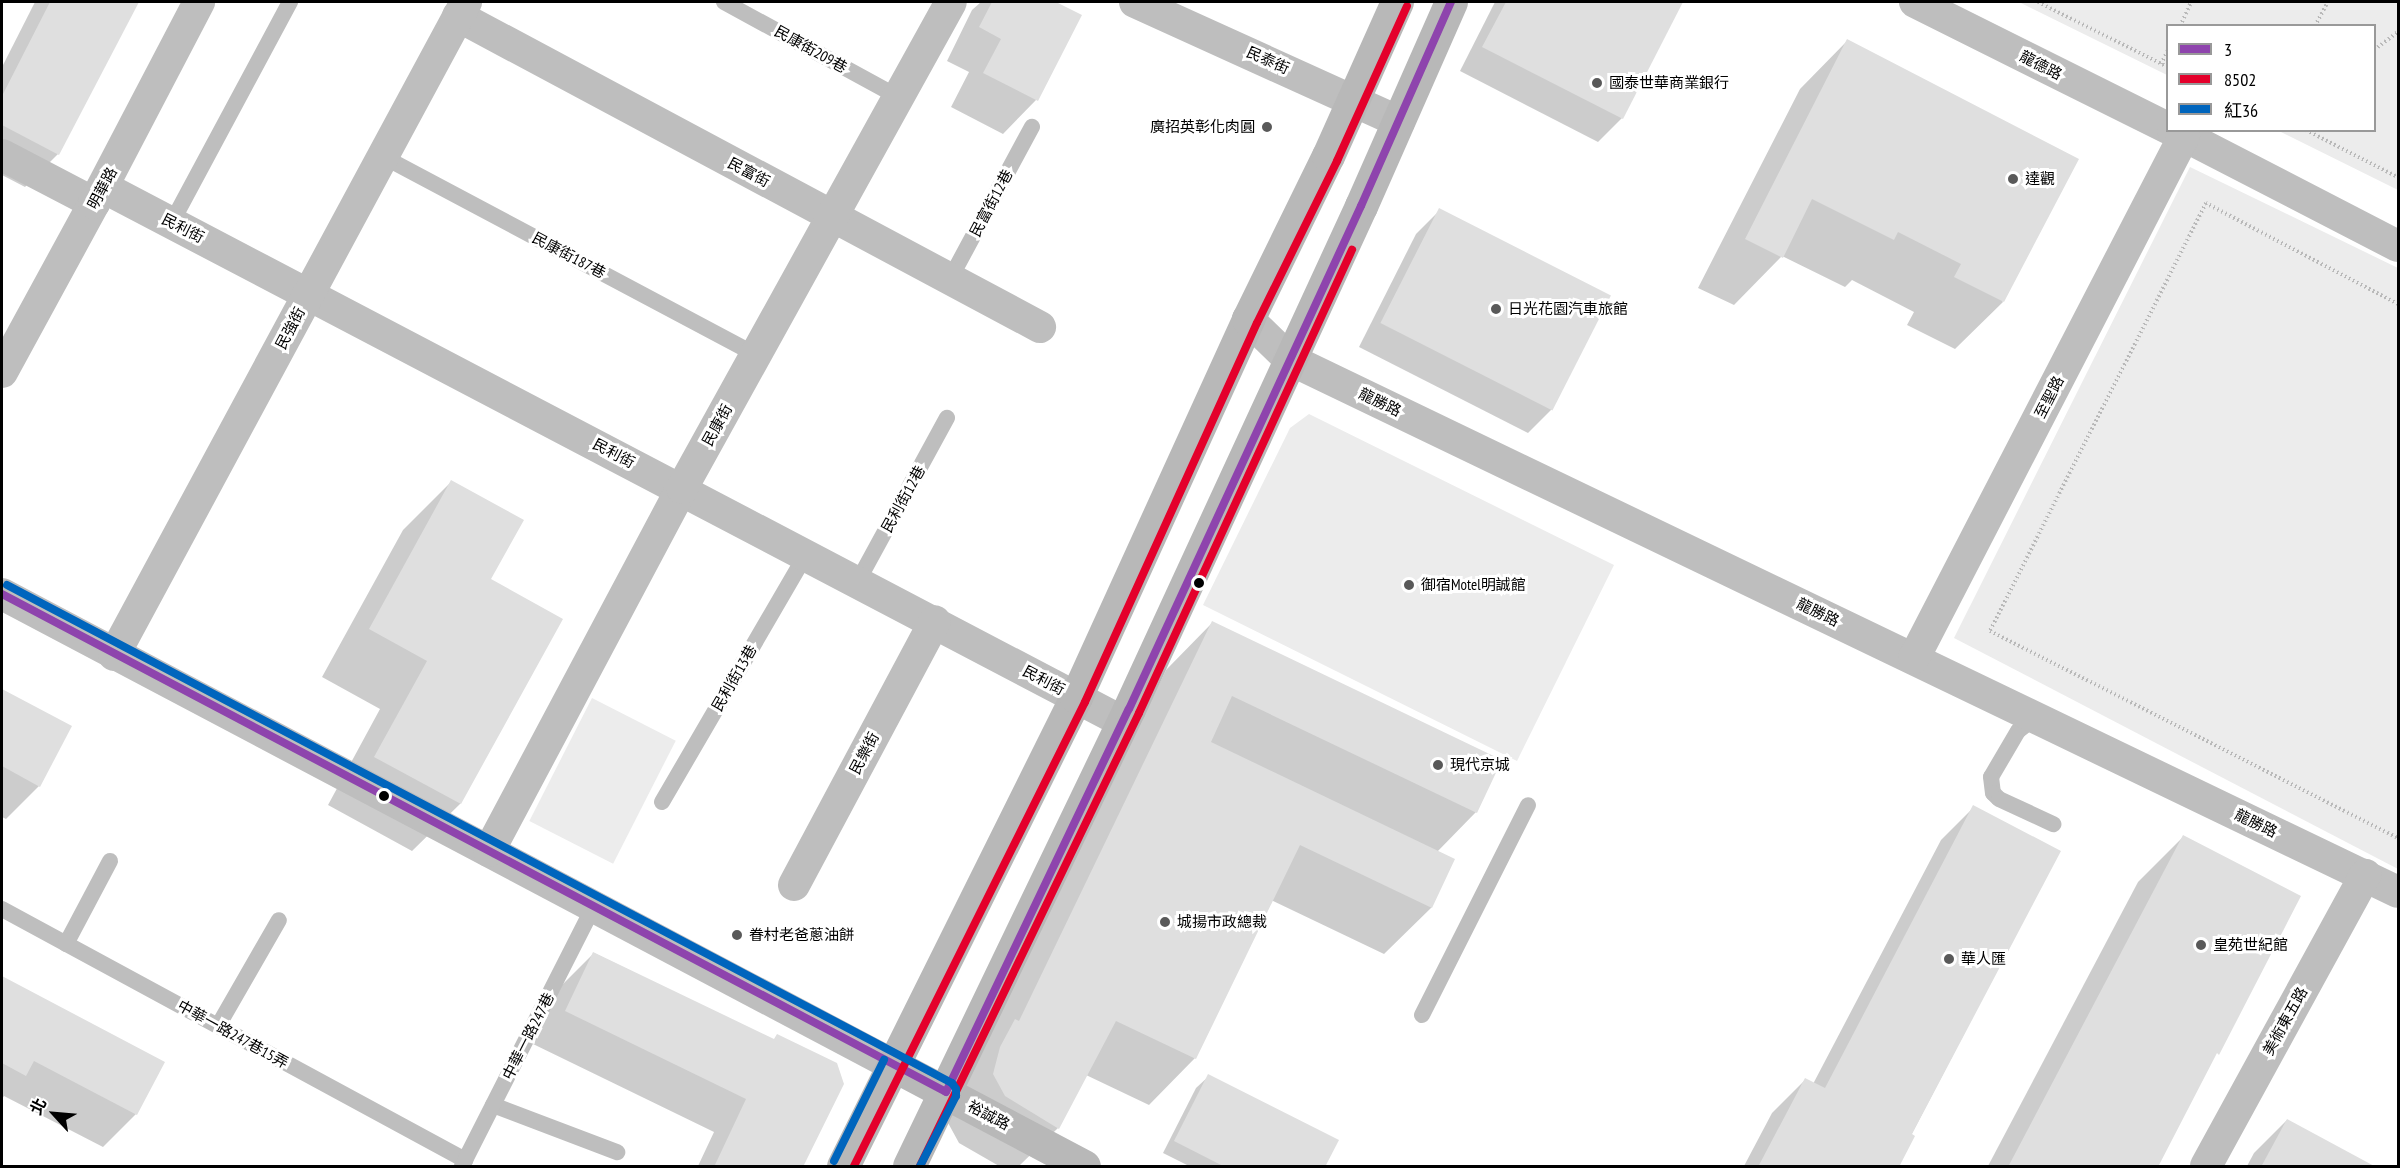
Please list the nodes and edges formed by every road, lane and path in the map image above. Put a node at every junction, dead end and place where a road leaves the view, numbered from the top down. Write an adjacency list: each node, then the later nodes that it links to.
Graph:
1 (199, 2): 31 (street, 明華路)
2 (290, 2): 33 (lane)
3 (724, 2): 20 (lane, 民康街209巷)
4 (951, 2): 20 (street, 民康街)
5 (1135, 2): 21 (street, 民泰街)
6 (1397, 2): 21 (street)
7 (1451, 2): 22 (street)
8 (1915, 2): 24 (street, 龍德路)
9 (2038, 2): 18 (path)
10 (2192, 2): 13 (path)
11 (2328, 2): 14 (path)
12 (462, 9): 29 (street, 民強街); 32 (street, 民富街)
13 (2181, 24)
14 (2316, 24)
15 (2398, 32): 16 (path)
16 (2376, 48)
17 (2166, 54): 18 (path)
18 (2161, 64): 19 (path)
19 (2166, 66)
20 (898, 97): 32 (street, 民康街)
21 (1353, 100): 22 (street, 民泰街); 38 (street)
22 (1399, 122): 41 (street)
23 (1032, 127): 35 (lane, 民富街12巷)
24 (2166, 127)
25 (2175, 132): 50 (street, 至聖路)
26 (2177, 132): 34 (street, 龍德路)
27 (2310, 132): 30 (path)
28 (2, 155): 31 (street, 民利街)
29 (382, 156): 36 (street, 民強街); 40 (lane, 民康街187巷)
30 (2398, 177)
31 (99, 195): 33 (street, 民利街); 42 (street, 明華路)
32 (832, 216): 35 (street, 民富街); 40 (street, 民康街)
33 (172, 222): 36 (street, 民利街)
34 (2398, 246)
35 (950, 279): 39 (street, 民富街)
36 (309, 292): 44 (street, 民利街); 49 (street, 民強街)
37 (2398, 304): 57 (path)
38 (1248, 319): 41 (street, 龍勝路); 51 (street)
39 (1040, 327)
40 (756, 354): 44 (street, 民康街)
41 (1289, 359): 50 (street, 龍勝路); 53 (street)
42 (2, 372)
43 (947, 418): 46 (lane, 民利街12巷)
44 (682, 488): 45 (street, 民利街); 58 (street, 民康街)
45 (807, 554): 46 (street, 民利街); 54 (lane, 民利街13巷)
46 (858, 581): 48 (street, 民利街)
47 (2, 594): 49 (street, 裕誠路)
48 (935, 621): 51 (street, 民利街); 61 (street, 民樂街)
49 (114, 655): 58 (street, 裕誠路)
50 (1914, 658): 52 (street, 龍勝路)
51 (1076, 697): 53 (street, 民利街); 69 (street)
52 (2041, 720): 56 (lane); 60 (street, 龍勝路)
53 (1123, 722): 70 (street)
54 (662, 802)
55 (1528, 805): 67 (lane)
56 (2053, 824)
57 (2398, 838)
58 (489, 851): 63 (street, 裕誠路)
59 (110, 861): 66 (lane)
60 (2365, 875): 62 (street, 龍勝路); 77 (street, 美術東五路)
61 (794, 885)
62 (2398, 892)
63 (594, 906): 69 (street, 裕誠路); 71 (lane, 中華一路247巷)
64 (2, 909): 66 (lane, 中華一路247巷15弄)
65 (279, 920): 68 (lane)
66 (66, 944): 68 (lane, 中華一路247巷15弄)
67 (1422, 1015)
68 (218, 1026): 73 (lane, 中華一路247巷15弄)
69 (893, 1065): 70 (street, 裕誠路); 74 (street)
70 (946, 1092): 75 (street); 76 (street, 裕誠路)
71 (493, 1105): 72 (lane); 73 (lane, 中華一路247巷)
72 (617, 1152)
73 (463, 1163)
74 (843, 1167)
75 (909, 1167)
76 (1084, 1167)
77 (2206, 1167)

